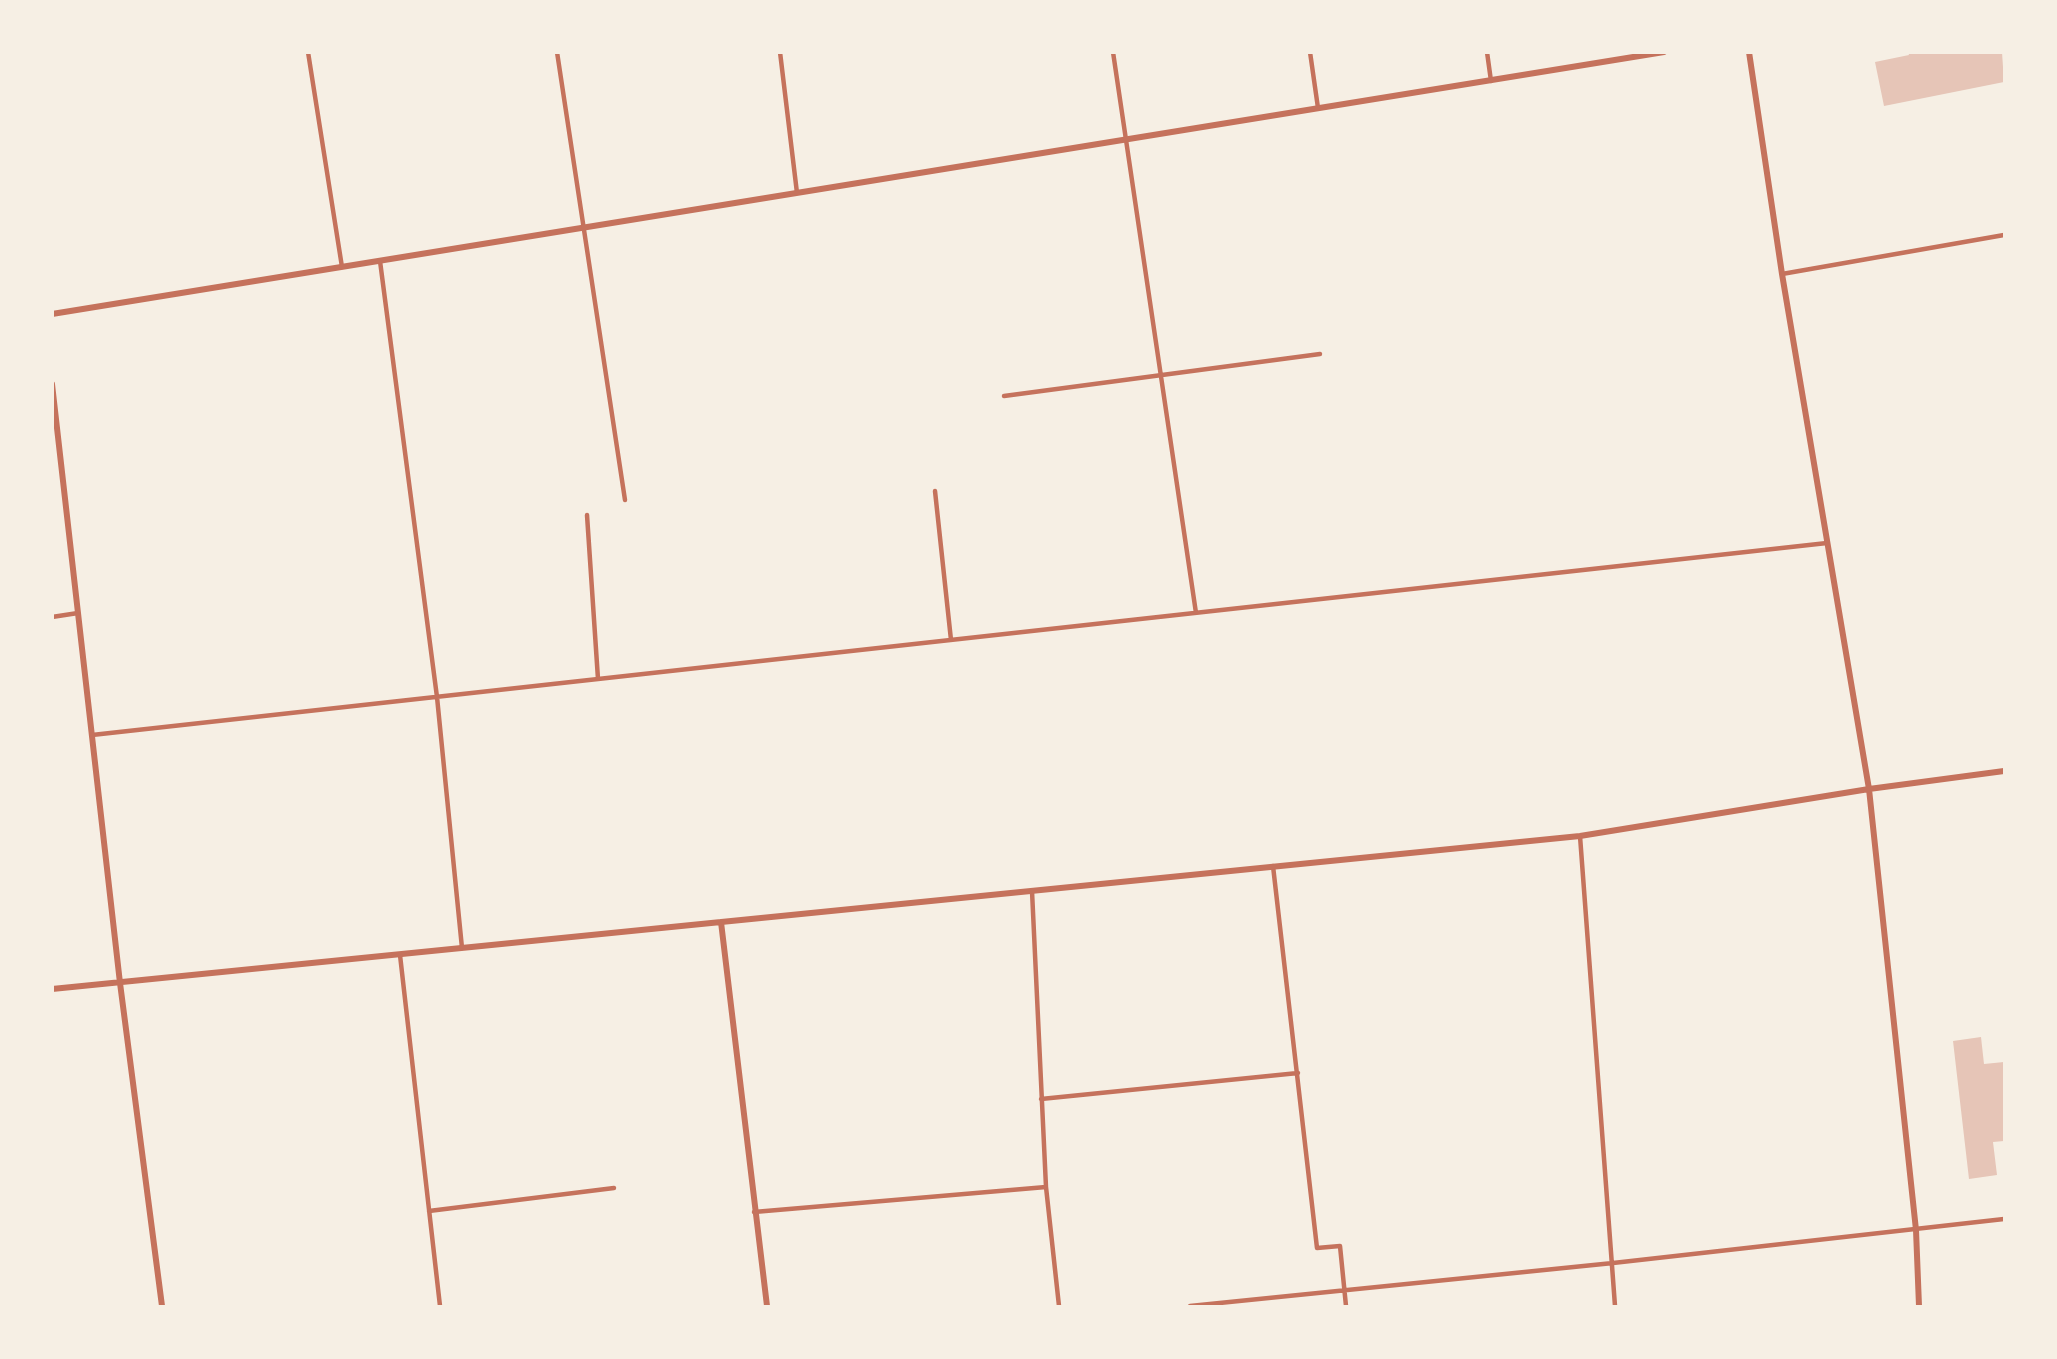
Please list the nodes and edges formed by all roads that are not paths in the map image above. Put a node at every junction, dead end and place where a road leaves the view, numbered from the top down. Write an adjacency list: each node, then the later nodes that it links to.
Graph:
1 (308, 52): 16 (lane)
2 (557, 52): 13 (lane)
3 (780, 52): 12 (lane)
4 (1113, 52): 11 (lane)
5 (1310, 52): 10 (lane)
6 (1487, 52): 9 (lane)
7 (1664, 52): 9 (street)
8 (1749, 52): 17 (street)
9 (1491, 81): 10 (street)
10 (1318, 108): 11 (street)
11 (1127, 139): 12 (street); 20 (lane)
12 (797, 193): 13 (street)
13 (582, 228): 15 (street); 24 (lane)
14 (2004, 235): 17 (lane)
15 (380, 261): 16 (street); 32 (lane)
16 (342, 267): 18 (street)
17 (1782, 274): 26 (street)
18 (52, 314)
19 (1320, 354): 20 (lane)
20 (1161, 375): 22 (lane); 28 (lane)
21 (52, 384): 27 (street)
22 (1004, 396)
23 (935, 491): 30 (lane)
24 (625, 500)
25 (587, 515): 31 (lane)
26 (1827, 543): 28 (lane); 35 (street)
27 (78, 613): 29 (lane); 33 (street)
28 (1196, 614): 30 (lane)
29 (52, 616)
30 (951, 640): 31 (lane)
31 (598, 679): 32 (lane)
32 (436, 697): 33 (lane); 40 (lane)
33 (92, 735): 42 (street)
34 (2004, 771): 35 (street)
35 (1869, 789): 36 (street); 51 (street)
36 (1580, 836): 37 (street); 52 (lane)
37 (1273, 866): 38 (street); 44 (lane)
38 (1032, 891): 39 (street); 45 (lane)
39 (721, 922): 40 (street); 49 (street)
40 (462, 948): 41 (street)
41 (400, 955): 42 (street); 48 (lane)
42 (120, 982): 43 (street); 54 (street)
43 (52, 989)
44 (1298, 1073): 45 (lane); 53 (lane)
45 (1041, 1099): 46 (lane)
46 (1046, 1187): 49 (lane); 57 (lane)
47 (614, 1188): 48 (lane)
48 (429, 1211): 55 (lane)
49 (754, 1212): 56 (street)
50 (2004, 1219): 51 (lane)
51 (1916, 1230): 52 (lane); 61 (street)
52 (1613, 1263): 53 (lane); 60 (lane)
53 (1344, 1289): 58 (lane); 59 (lane)
54 (162, 1306)
55 (440, 1306)
56 (767, 1306)
57 (1059, 1306)
58 (1191, 1306)
59 (1346, 1306)
60 (1615, 1306)
61 (1919, 1306)

